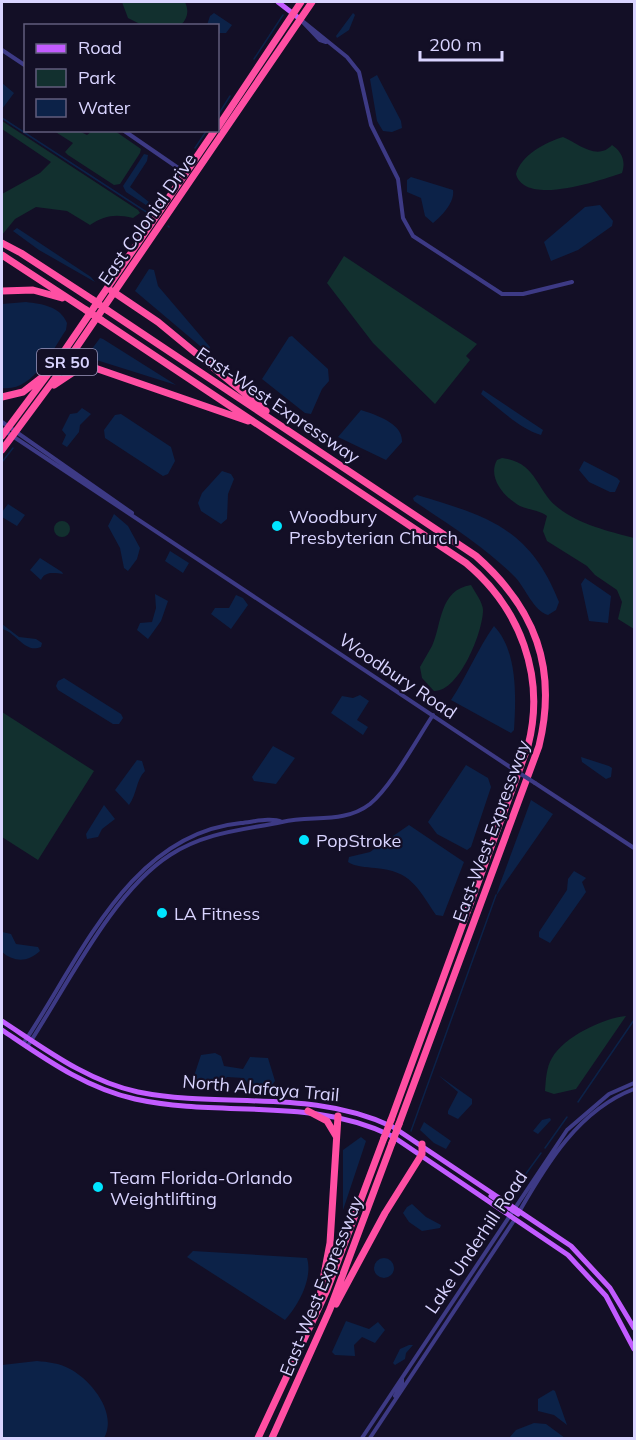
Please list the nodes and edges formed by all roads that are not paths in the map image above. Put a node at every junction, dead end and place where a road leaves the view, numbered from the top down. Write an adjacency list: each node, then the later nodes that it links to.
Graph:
1 (278, 2): 4 (main road)
2 (301, 2): 4 (highway)
3 (312, 2): 5 (highway, East Colonial Drive / SR 50)
4 (294, 13): 5 (main road); 8 (highway)
5 (300, 19): 10 (highway, East Colonial Drive / SR 50); 17 (street)
6 (2, 50): 7 (street)
7 (24, 65)
8 (227, 113): 9 (highway); 10 (highway)
9 (219, 125)
10 (229, 126): 13 (highway, East Colonial Drive / SR 50)
11 (126, 132): 13 (street)
12 (214, 132): 13 (highway, East Colonial Drive / SR 50)
13 (190, 176): 14 (highway, East Colonial Drive / SR 50); 18 (highway); 21 (highway, East Colonial Drive / SR 50)
14 (174, 207): 18 (highway, East Colonial Drive / SR 50); 22 (highway)
15 (2, 243): 30 (highway, East-West Expressway, bridge)
16 (2, 255): 23 (highway, East-West Expressway)
17 (572, 282)
18 (121, 283): 20 (highway, East Colonial Drive / SR 50)
19 (2, 291): 23 (highway)
20 (115, 291): 21 (highway); 22 (highway); 25 (highway, East Colonial Drive / SR 50)
21 (103, 294): 24 (highway, East Colonial Drive / SR 50)
22 (132, 302): 30 (highway)
23 (86, 310): 31 (highway, East-West Expressway, bridge)
24 (54, 366): 26 (highway); 28 (highway, East Colonial Drive / SR 50)
25 (47, 390): 29 (highway, East Colonial Drive / SR 50); 31 (highway)
26 (2, 397)
27 (2, 422): 28 (street, Woodbury Road)
28 (4, 431): 29 (street, Woodbury Road)
29 (14, 434): 32 (highway, East Colonial Drive / SR 50); 33 (street, Woodbury Road)
30 (293, 434): 57 (highway, East-West Expressway, bridge)
31 (293, 448): 55 (highway, East-West Expressway, bridge)
32 (2, 450)
33 (433, 715): 34 (street); 35 (street, Woodbury Road, bridge)
34 (282, 822): 36 (street); 37 (street)
35 (634, 848)
36 (72, 966): 37 (street); 40 (street)
37 (59, 997): 40 (street)
38 (2, 1021): 40 (main road, North Alafaya Trail)
39 (2, 1030): 41 (main road, North Alafaya Trail)
40 (29, 1039): 41 (street); 44 (main road, North Alafaya Trail)
41 (25, 1045): 45 (main road, North Alafaya Trail)
42 (634, 1083): 50 (street, Lake Underhill Road)
43 (634, 1089): 50 (street, Lake Underhill Road)
44 (339, 1108): 46 (main road); 48 (main road, North Alafaya Trail)
45 (308, 1112): 46 (main road, North Alafaya Trail); 47 (highway)
46 (338, 1116): 47 (highway); 49 (main road, North Alafaya Trail)
47 (337, 1141): 55 (highway)
48 (422, 1144): 49 (highway); 50 (main road, North Alafaya Trail)
49 (422, 1154): 50 (main road, North Alafaya Trail); 57 (highway)
50 (515, 1212): 51 (main road); 52 (main road); 53 (street, Lake Underhill Road); 54 (street, Lake Underhill Road)
51 (585, 1270): 52 (main road); 58 (main road)
52 (597, 1272): 56 (main road)
53 (457, 1294): 54 (street); 59 (street, Lake Underhill Road)
54 (464, 1298): 60 (street, Lake Underhill Road)
55 (314, 1321): 61 (highway, East-West Expressway)
56 (634, 1328)
57 (321, 1330): 62 (highway, East-West Expressway)
58 (634, 1349)
59 (402, 1378): 60 (street); 63 (street, Lake Underhill Road)
60 (390, 1407): 64 (street, Lake Underhill Road)
61 (258, 1438)
62 (272, 1438)
63 (362, 1438)
64 (370, 1438)

